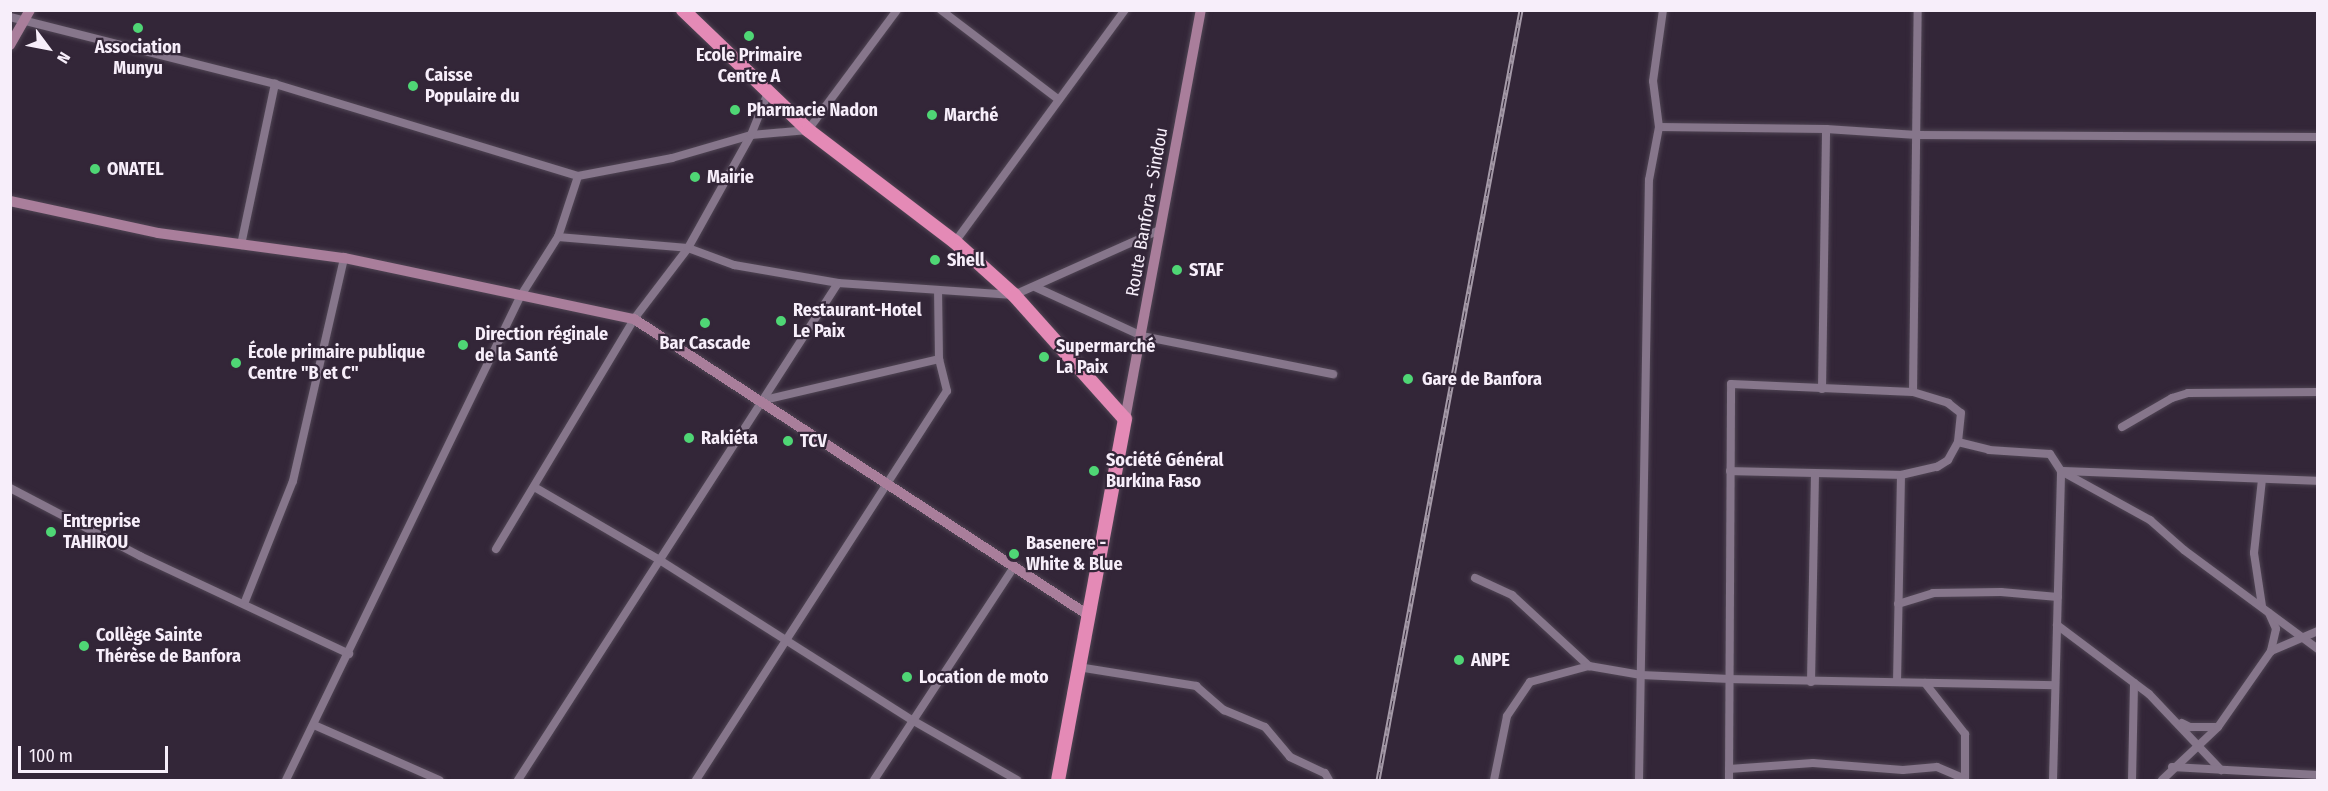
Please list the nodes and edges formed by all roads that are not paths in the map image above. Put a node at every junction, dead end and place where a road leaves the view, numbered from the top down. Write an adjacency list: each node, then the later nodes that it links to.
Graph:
1 (897, 10): 15 (street)
2 (941, 10): 13 (street)
3 (1201, 10): 22 (main road, Route Banfora - Sindou)
4 (1663, 10): 14 (street)
5 (1918, 10): 18 (street)
6 (1124, 11): 13 (street)
7 (688, 12): 12 (highway)
8 (27, 15): 9 (street); 10 (main road); 11 (street)
9 (10, 17)
10 (10, 45)
11 (275, 84): 20 (street); 25 (street)
12 (769, 89): 15 (highway); 17 (street)
13 (1059, 100): 24 (street)
14 (1659, 128): 16 (street); 71 (street)
15 (808, 129): 17 (street); 24 (highway)
16 (1826, 129): 18 (street); 37 (street)
17 (751, 135): 20 (street); 26 (street)
18 (1917, 135): 19 (street); 38 (street)
19 (2318, 137)
20 (578, 176): 23 (street)
21 (10, 201): 25 (main road)
22 (1159, 230): 29 (street); 34 (main road, Route Banfora - Sindou)
23 (558, 237): 26 (street); 32 (street)
24 (956, 242): 31 (highway)
25 (241, 245): 27 (main road)
26 (688, 248): 28 (street); 33 (street)
27 (344, 258): 32 (main road); 58 (street)
28 (838, 283): 30 (street); 40 (street)
29 (1035, 287): 31 (street); 34 (street)
30 (938, 291): 31 (street); 35 (street)
31 (1014, 295): 41 (highway)
32 (519, 297): 33 (main road); 68 (street)
33 (634, 320): 40 (main road); 52 (street)
34 (1142, 336): 36 (street); 41 (main road, Route Banfora - Sindou)
35 (939, 359): 40 (street); 50 (street)
36 (1333, 374)
37 (1822, 389): 38 (street); 44 (street)
38 (1913, 392): 43 (street)
39 (2318, 392): 42 (street)
40 (760, 401): 50 (main road); 54 (street)
41 (1125, 419): 61 (highway)
42 (2122, 427)
43 (1958, 442): 45 (street); 47 (street)
44 (1730, 471): 46 (street); 72 (street)
45 (2061, 471): 48 (street); 57 (street); 60 (street)
46 (1815, 474): 47 (street); 73 (street)
47 (1901, 475): 59 (street)
48 (2262, 479): 49 (street); 60 (street)
49 (2318, 482)
50 (889, 485): 55 (main road); 65 (street)
51 (10, 488): 58 (street)
52 (536, 488): 53 (street); 54 (street)
53 (496, 549)
54 (658, 559): 65 (street); 89 (street)
55 (1014, 567): 61 (main road); 78 (street)
56 (1475, 578): 69 (street)
57 (2058, 597): 59 (street); 62 (street)
58 (244, 604): 68 (street)
59 (1898, 604): 74 (street)
60 (2265, 608): 64 (street); 67 (street)
61 (1088, 615): 70 (highway)
62 (2057, 625): 76 (street); 77 (street)
63 (2318, 631): 64 (street)
64 (2302, 637): 66 (street); 67 (street)
65 (786, 641): 78 (street); 90 (street)
66 (2318, 650)
67 (2271, 651): 81 (street)
68 (349, 654): 80 (street)
69 (1589, 666): 71 (street); 95 (street)
70 (1078, 667): 93 (highway); 94 (street)
71 (1641, 675): 72 (street); 96 (street)
72 (1730, 679): 73 (street); 84 (street)
73 (1811, 681): 74 (street)
74 (1897, 682): 75 (street)
75 (1925, 683): 77 (street); 98 (street)
76 (2134, 683): 79 (street); 100 (street)
77 (2053, 685): 99 (street)
78 (912, 720): 91 (street); 92 (street)
79 (2179, 722): 81 (street); 82 (street)
80 (315, 725): 87 (street); 88 (street)
81 (2218, 727): 82 (street)
82 (2198, 745): 83 (street); 85 (street)
83 (2172, 767): 85 (street); 101 (street)
84 (1730, 769): 97 (street); 98 (street)
85 (2221, 770): 86 (street)
86 (2318, 775)
87 (286, 780)
88 (439, 780)
89 (518, 780)
90 (696, 780)
91 (874, 780)
92 (1017, 780)
93 (1058, 780)
94 (1329, 780)
95 (1494, 780)
96 (1639, 780)
97 (1730, 780)
98 (1965, 780)
99 (2053, 780)
100 (2132, 780)
101 (2162, 780)

